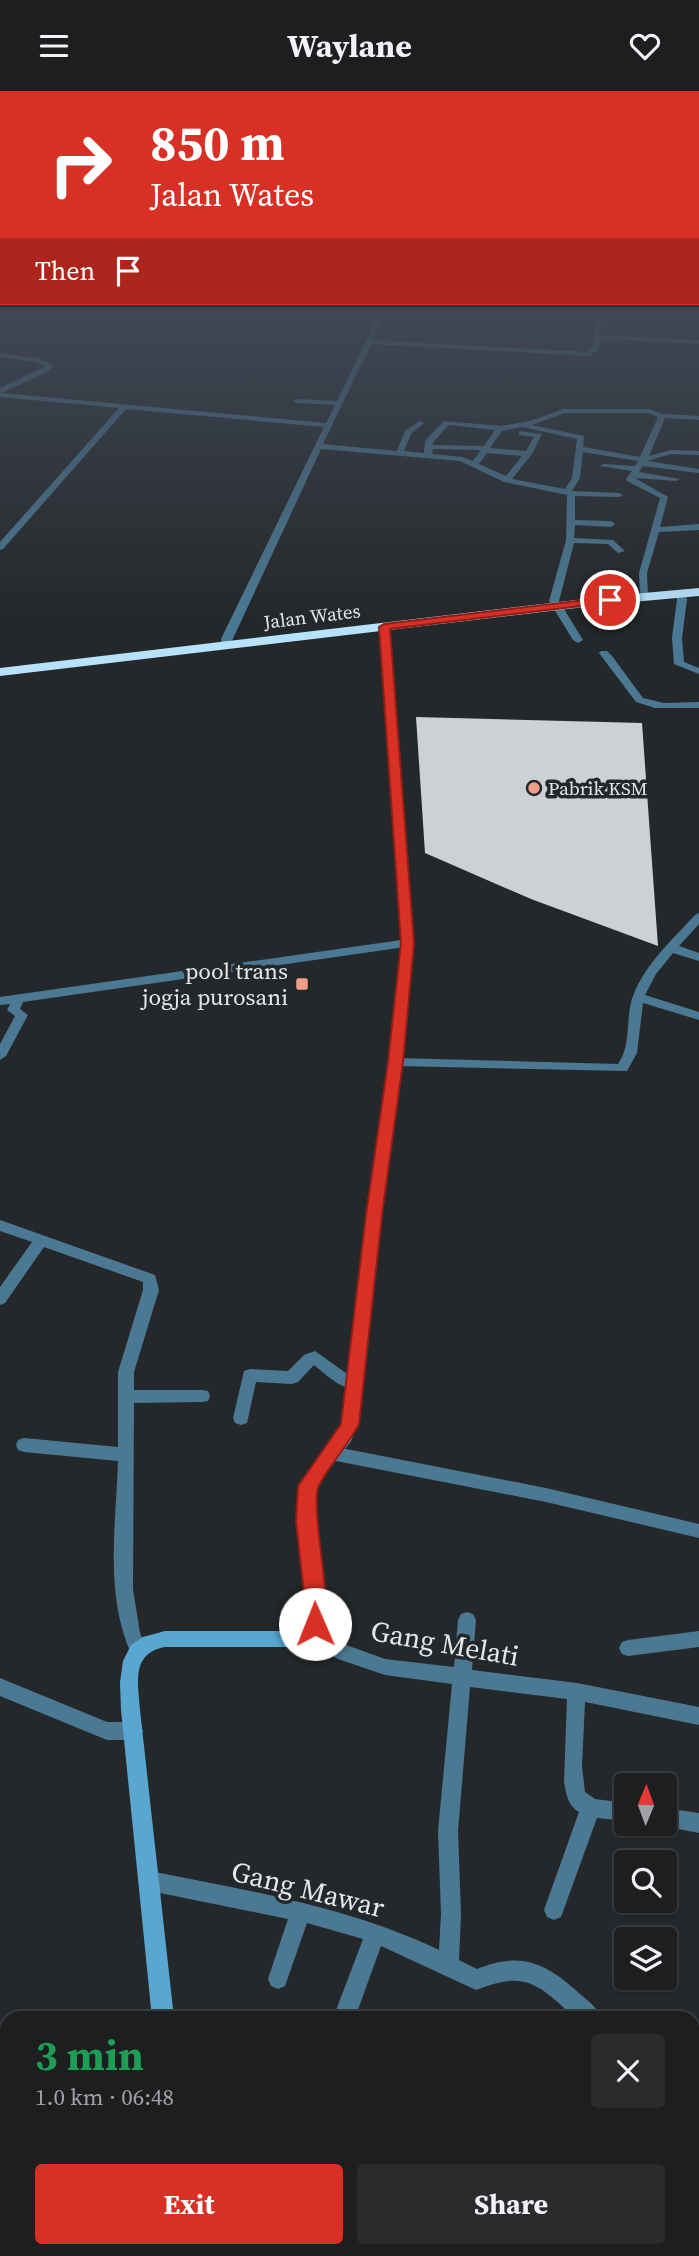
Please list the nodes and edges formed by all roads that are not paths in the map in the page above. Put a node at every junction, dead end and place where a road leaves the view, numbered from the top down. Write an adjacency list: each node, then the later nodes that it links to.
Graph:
1 (117, 415): 31 (street)
2 (221, 415): 8 (street)
3 (332, 415): 8 (street)
4 (552, 415): 9 (street)
5 (662, 416): 6 (street); 20 (street)
6 (699, 418)
7 (420, 423): 15 (street)
8 (327, 425): 11 (street)
9 (524, 425): 10 (street); 13 (street)
10 (499, 429): 12 (street); 14 (street); 17 (street)
11 (318, 446): 15 (street); 39 (street)
12 (483, 449): 14 (street); 17 (street); 18 (street)
13 (579, 449): 20 (street); 24 (street)
14 (428, 450): 15 (street); 18 (street)
15 (400, 452)
16 (699, 453): 20 (street)
17 (528, 454): 23 (street)
18 (475, 465): 23 (street)
19 (604, 466): 20 (street)
20 (638, 466): 21 (street); 22 (street); 29 (street)
21 (699, 471)
22 (676, 479)
23 (507, 480): 24 (street)
24 (569, 492): 25 (street); 26 (street)
25 (620, 495)
26 (571, 522): 27 (street); 30 (street)
27 (611, 524)
28 (699, 527): 29 (street)
29 (656, 530): 35 (street)
30 (570, 540): 32 (street); 36 (street)
31 (0, 547)
32 (621, 551)
33 (699, 592): 34 (highway, Jalan Wates)
34 (679, 593): 35 (highway, Jalan Wates); 41 (street)
35 (645, 596): 36 (highway, Jalan Wates)
36 (555, 607): 37 (highway, Jalan Wates); 38 (street)
37 (384, 627): 39 (highway, Jalan Wates); 45 (street)
38 (578, 640)
39 (225, 645): 42 (highway, Jalan Wates)
40 (604, 653): 43 (street)
41 (699, 671)
42 (0, 673)
43 (699, 705)
44 (699, 917): 46 (street)
45 (408, 943): 49 (street); 53 (street)
46 (671, 948): 47 (street); 48 (street)
47 (699, 957)
48 (638, 997): 51 (street); 53 (street)
49 (19, 998): 50 (street); 52 (street)
50 (0, 1001)
51 (699, 1016)
52 (0, 1056)
53 (396, 1062): 57 (street)
54 (0, 1225): 55 (street)
55 (41, 1240): 56 (street); 58 (street)
56 (0, 1299)
57 (356, 1379): 60 (street); 62 (street)
58 (126, 1397): 59 (street); 63 (street)
59 (202, 1397)
60 (241, 1418)
61 (24, 1445): 63 (street)
62 (331, 1453): 64 (street); 66 (street)
63 (126, 1455): 69 (street)
64 (699, 1531)
65 (467, 1620): 70 (street)
66 (308, 1634): 69 (street); 70 (street, Gang Melati)
67 (699, 1639): 68 (street)
68 (628, 1647)
69 (138, 1650): 74 (street)
70 (462, 1676): 72 (street, Gang Melati); 83 (street)
71 (1, 1691): 74 (street)
72 (577, 1692): 73 (street, Gang Melati); 75 (street)
73 (699, 1716)
74 (134, 1731): 79 (street)
75 (591, 1807): 76 (street); 80 (street)
76 (614, 1810)
77 (677, 1820): 78 (street)
78 (699, 1823)
79 (150, 1881): 81 (street, Gang Mawar); 85 (street)
80 (554, 1910)
81 (300, 1912): 82 (street, Gang Mawar); 84 (street)
82 (375, 1934): 83 (street, Gang Mawar); 86 (street)
83 (447, 1966): 87 (street, Gang Mawar)
84 (278, 1979)
85 (162, 2011)
86 (347, 2011)
87 (583, 2011)

